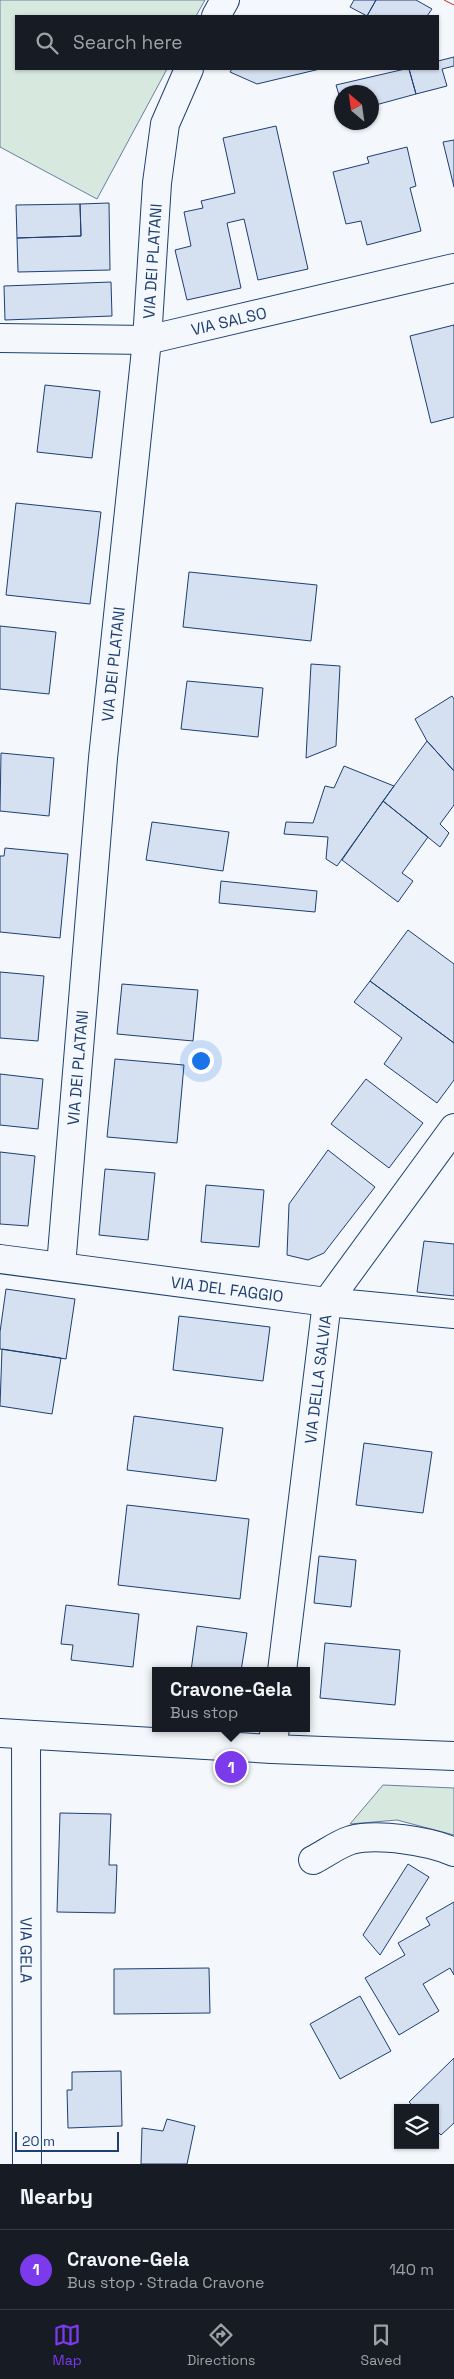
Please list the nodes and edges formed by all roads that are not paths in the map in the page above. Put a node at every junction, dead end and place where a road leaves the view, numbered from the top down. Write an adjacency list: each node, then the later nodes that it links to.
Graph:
1 (225, 0): 2 (street)
2 (217, 15)
3 (189, 70): 6 (street, VIA DEI PLATANI)
4 (454, 268): 6 (street, VIA SALSO)
5 (0, 338): 6 (street, VIA SALSO)
6 (146, 340): 9 (street, VIA DEI PLATANI)
7 (454, 1128): 10 (street, VIA DELLA SALVIA)
8 (0, 1259): 9 (street, VIA DEL FAGGIO)
9 (61, 1266): 10 (street, VIA DEL FAGGIO)
10 (327, 1302): 11 (street, VIA DEL FAGGIO); 12 (street, VIA DELLA SALVIA)
11 (454, 1314)
12 (282, 1667)
13 (13, 1734): 14 (street); 18 (street, VIA GELA)
14 (274, 1739): 15 (street)
15 (454, 1756)
16 (454, 1852): 17 (street)
17 (313, 1860)
18 (27, 2164)

